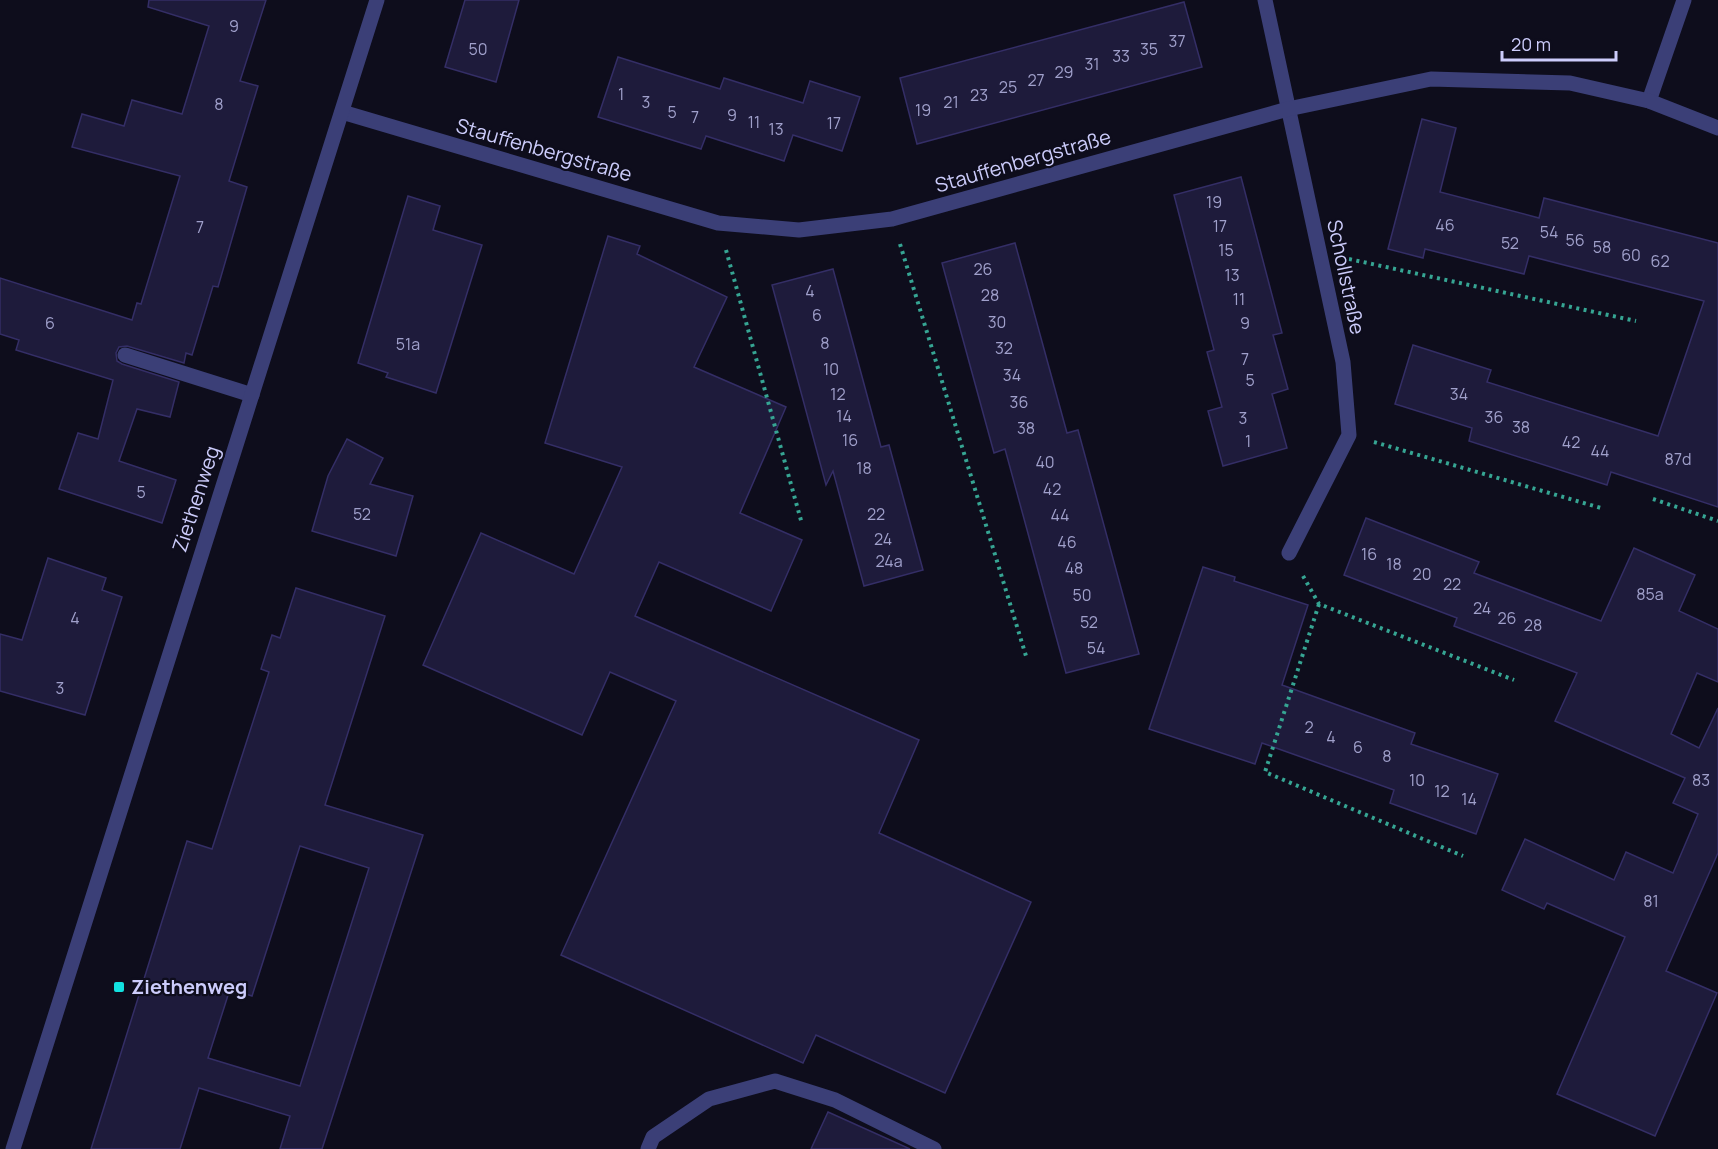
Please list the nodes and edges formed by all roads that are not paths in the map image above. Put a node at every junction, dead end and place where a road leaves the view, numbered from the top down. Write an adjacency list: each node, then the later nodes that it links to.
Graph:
1 (377, 0): 6 (street, Ziethenweg)
2 (1265, 0): 5 (street, Schollstraße)
3 (1684, 0): 4 (street)
4 (1649, 101): 5 (street, Stauffenbergstraße); 7 (street, Stauffenbergstraße)
5 (1287, 109): 6 (street, Stauffenbergstraße); 10 (street, Schollstraße)
6 (342, 112): 9 (street, Ziethenweg)
7 (1718, 128)
8 (125, 355): 9 (street)
9 (252, 395): 11 (street, Ziethenweg)
10 (1289, 553)
11 (13, 1149)
12 (648, 1149): 13 (street)
13 (934, 1149)

